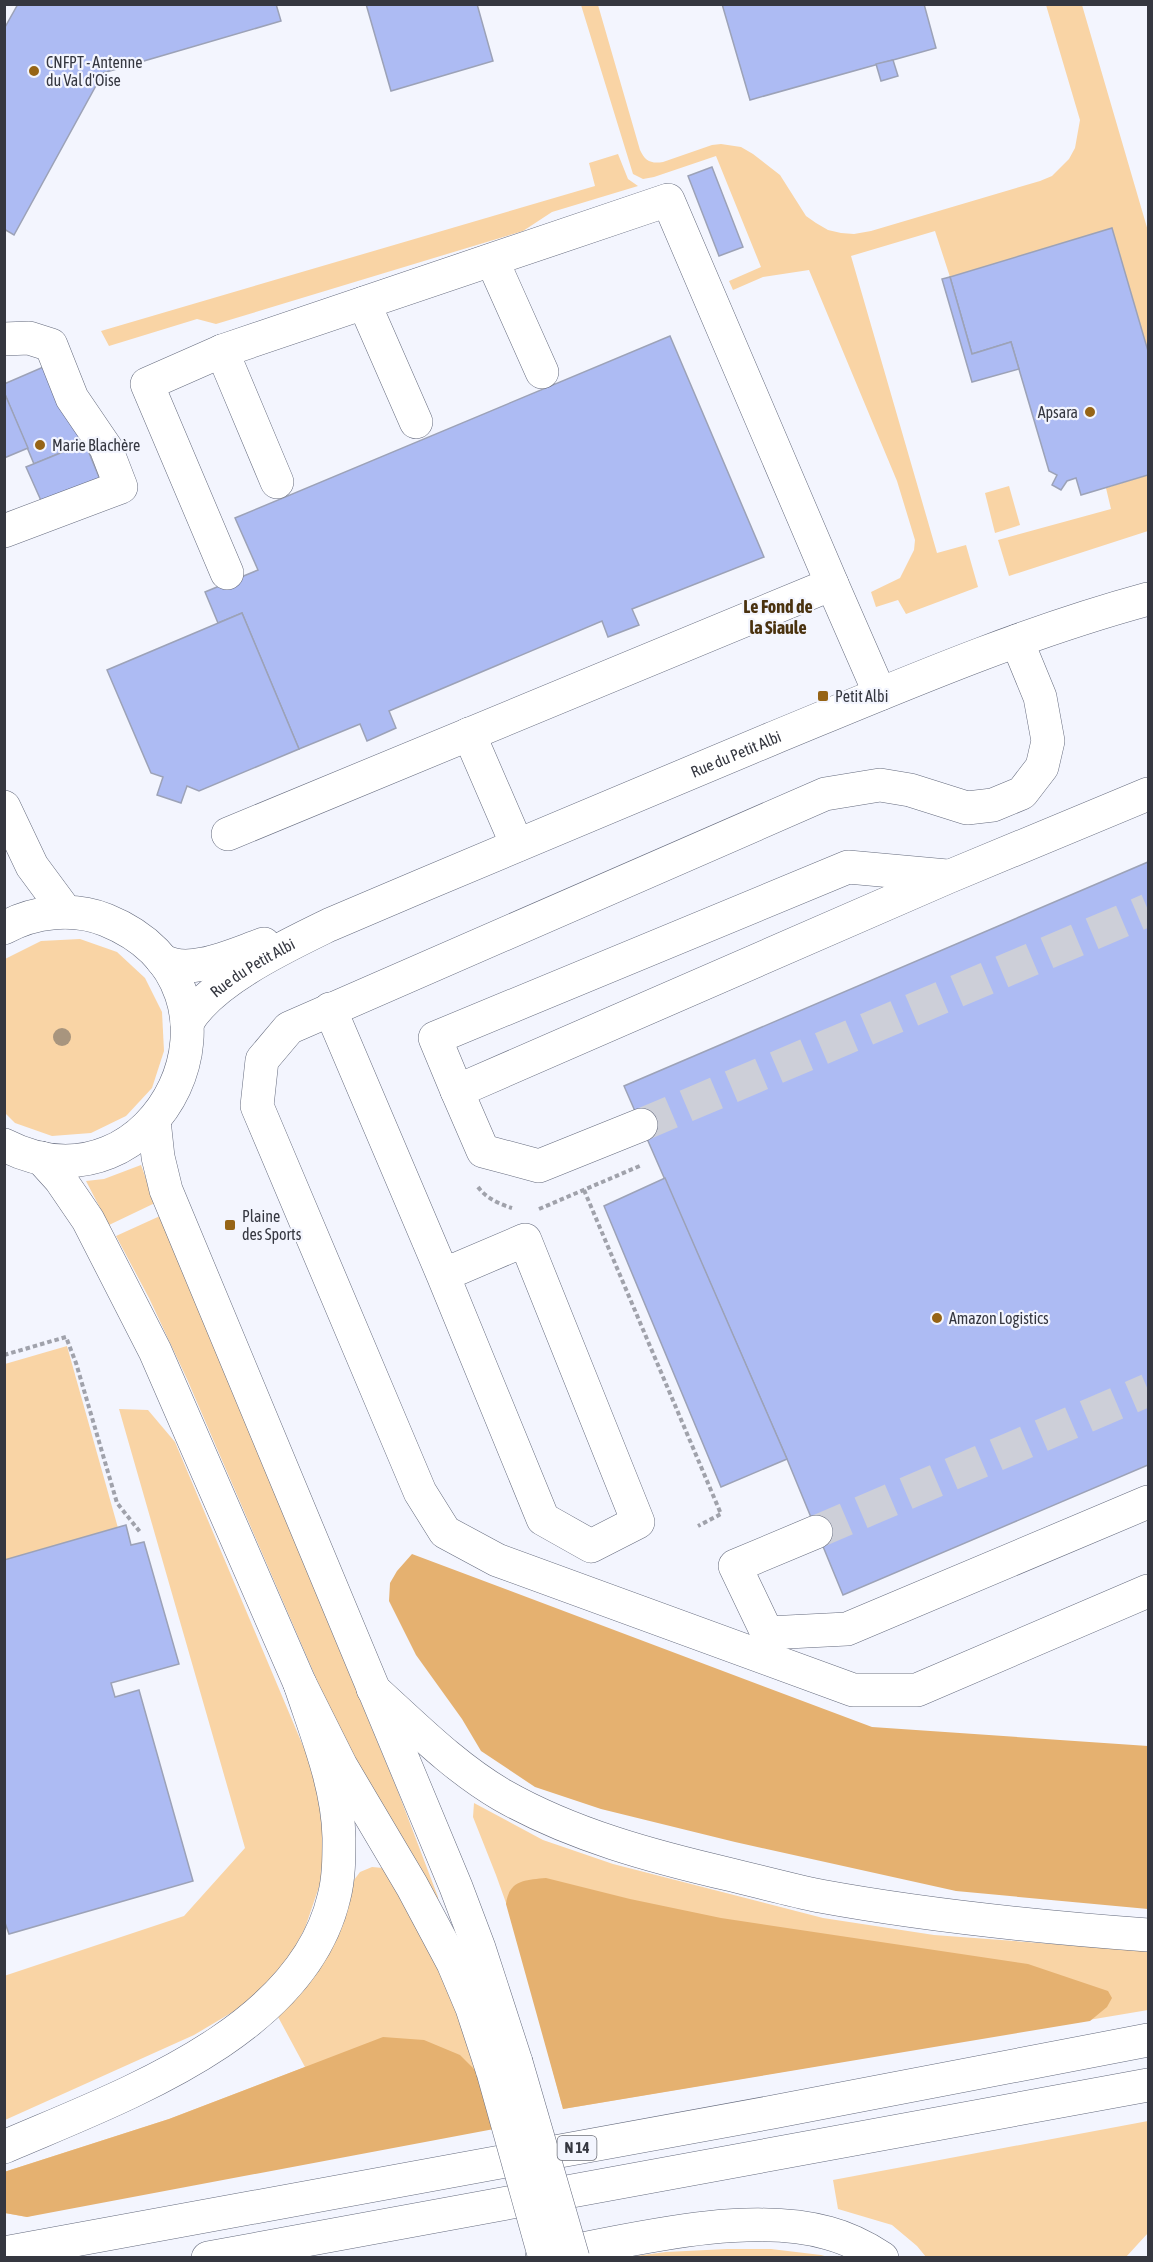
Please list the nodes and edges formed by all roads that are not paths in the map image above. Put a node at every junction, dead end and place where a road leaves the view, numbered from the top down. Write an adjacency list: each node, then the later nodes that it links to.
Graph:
1 (492, 260): 2 (main road); 5 (main road); 10 (main road)
2 (364, 303): 4 (main road); 6 (main road)
3 (4, 339): 8 (main road)
4 (222, 351): 7 (main road); 9 (main road)
5 (542, 372)
6 (416, 422)
7 (277, 482)
8 (4, 531)
9 (227, 573)
10 (832, 584): 13 (main road); 14 (main road)
11 (1149, 599): 12 (main road, Rue du Petit Albi)
12 (1017, 641): 13 (main road, Rue du Petit Albi); 24 (main road)
13 (880, 694): 18 (main road, Rue du Petit Albi)
14 (469, 734): 17 (main road); 18 (main road)
15 (1149, 794): 19 (main road)
16 (4, 807): 20 (main road)
17 (228, 834)
18 (517, 845): 21 (main road, Rue du Petit Albi)
19 (948, 877): 26 (main road); 26 (main road)
20 (66, 912): 22 (main road); 23 (main road)
21 (329, 925): 23 (main road, Rue du Petit Albi); 25 (main road, Rue du Petit Albi)
22 (4, 928)
23 (162, 960): 25 (main road)
24 (330, 1009): 31 (main road); 34 (main road)
25 (187, 1023): 27 (main road)
26 (457, 1091): 28 (main road)
27 (154, 1120): 30 (main road); 36 (main road)
28 (641, 1125)
29 (4, 1145): 30 (main road)
30 (41, 1158): 35 (main road)
31 (443, 1275): 31 (main road)
32 (1149, 1502): 33 (main road)
33 (816, 1532)
34 (1149, 1591)
35 (300, 1684): 39 (main road); 41 (main road)
36 (373, 1689): 37 (main road); 39 (main road)
37 (1149, 1935)
38 (1149, 2040): 42 (main road, N 14)
39 (504, 2067): 45 (main road, bridge); 46 (main road, bridge)
40 (1149, 2085): 43 (main road)
41 (4, 2146)
42 (4, 2253)
43 (208, 2258)
44 (538, 2258): 47 (main road)
45 (545, 2258)
46 (573, 2258)
47 (882, 2258)

